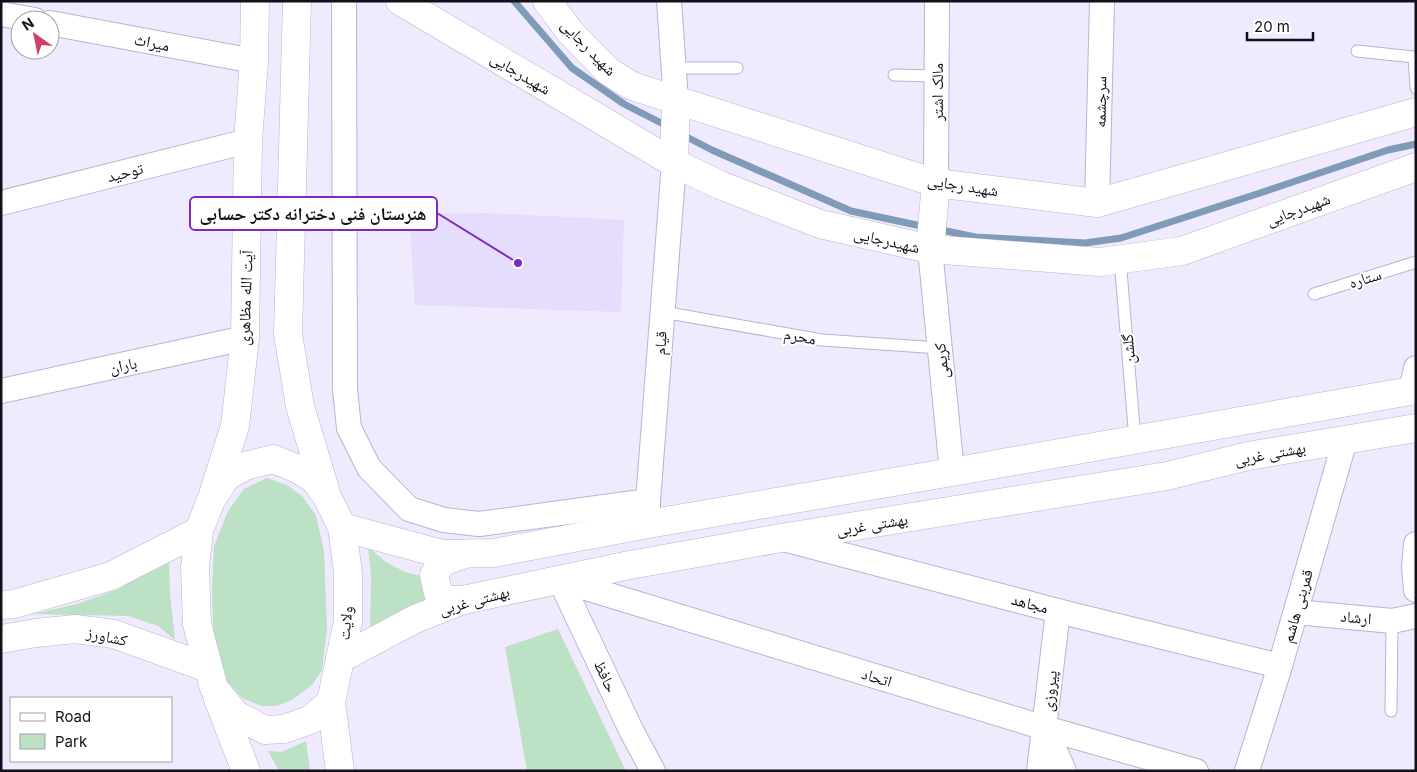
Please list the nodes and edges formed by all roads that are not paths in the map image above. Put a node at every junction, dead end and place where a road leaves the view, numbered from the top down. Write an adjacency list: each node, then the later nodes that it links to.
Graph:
1 (255, 1): 11 (street, آیت الله مظاهری)
2 (297, 1): 38 (street)
3 (344, 1): 40 (street)
4 (400, 1): 20 (street, شهیدرجایی)
5 (547, 1): 17 (street, شهید رجایی)
6 (669, 1): 12 (street)
7 (937, 1): 15 (street, مالک اشتر)
8 (1102, 1): 24 (street, سرچشمه)
9 (60, 25): 11 (street, میراث)
10 (1357, 51): 16 (lane)
11 (254, 61): 19 (street, آیت الله مظاهری)
12 (674, 68): 13 (lane); 17 (street)
13 (737, 68)
14 (894, 75): 15 (lane)
15 (937, 76): 22 (street, مالک اشتر)
16 (1416, 88)
17 (676, 100): 20 (street); 22 (street, شهید رجایی)
18 (1416, 112): 24 (street, شهید رجایی)
19 (248, 141): 23 (street, توحید); 30 (street, آیت الله مظاهری)
20 (674, 163): 25 (street, شهیدرجایی); 29 (street, قیام)
21 (1416, 167): 26 (street, شهیدرجایی)
22 (936, 183): 24 (street, شهید رجایی); 25 (street)
23 (1, 203)
24 (1097, 203)
25 (930, 249): 26 (street, شهیدرجایی); 31 (street, کریمی)
26 (1120, 260): 35 (lane, گلشن)
27 (1416, 262): 28 (lane, ستاره)
28 (1314, 294)
29 (663, 312): 31 (lane, محرم); 40 (street, قیام)
30 (245, 338): 33 (street, باران); 39 (street, آیت الله مظاهری)
31 (940, 348): 37 (street, کریمی)
32 (1414, 383): 35 (street)
33 (1, 391)
34 (1416, 428): 36 (street, بهشتی غربی)
35 (1135, 439): 37 (street)
36 (1345, 440): 43 (street, بهشتی غربی); 51 (street, قمربنی هاشم)
37 (952, 472): 40 (street)
38 (327, 497): 39 (street, ولایت); 41 (street, ولایت)
39 (211, 500): 42 (street, ولایت)
40 (648, 512): 45 (street)
41 (342, 527): 45 (street); 55 (street, ولایت)
42 (199, 531): 49 (street); 57 (street, ولایت)
43 (781, 538): 46 (street, بهشتی غربی); 50 (street, مجاهد)
44 (1416, 544): 47 (street)
45 (465, 554): 48 (street)
46 (560, 580): 48 (street, بهشتی غربی); 60 (street, اتحاد); 63 (street, حافظ)
47 (1416, 590)
48 (463, 600): 55 (street, بهشتی غربی)
49 (1, 605)
50 (1058, 611): 56 (street, مجاهد); 60 (street, پیروزی)
51 (1296, 612): 53 (street, ارشاد); 56 (street, قمربنی هاشم)
52 (1416, 616): 53 (street, ارشاد)
53 (1392, 620): 59 (lane)
54 (1, 639): 57 (street, کشاورز)
55 (340, 659): 58 (street, ولایت)
56 (1280, 666): 67 (street, قمربنی هاشم)
57 (211, 678): 58 (street, ولایت); 61 (street)
58 (331, 702): 62 (street)
59 (1391, 711)
60 (1045, 728): 64 (street, پیروزی); 65 (street); 66 (street, اتحاد)
61 (246, 771)
62 (340, 771)
63 (653, 771)
64 (1039, 771)
65 (1064, 771)
66 (1196, 771)
67 (1247, 771)

